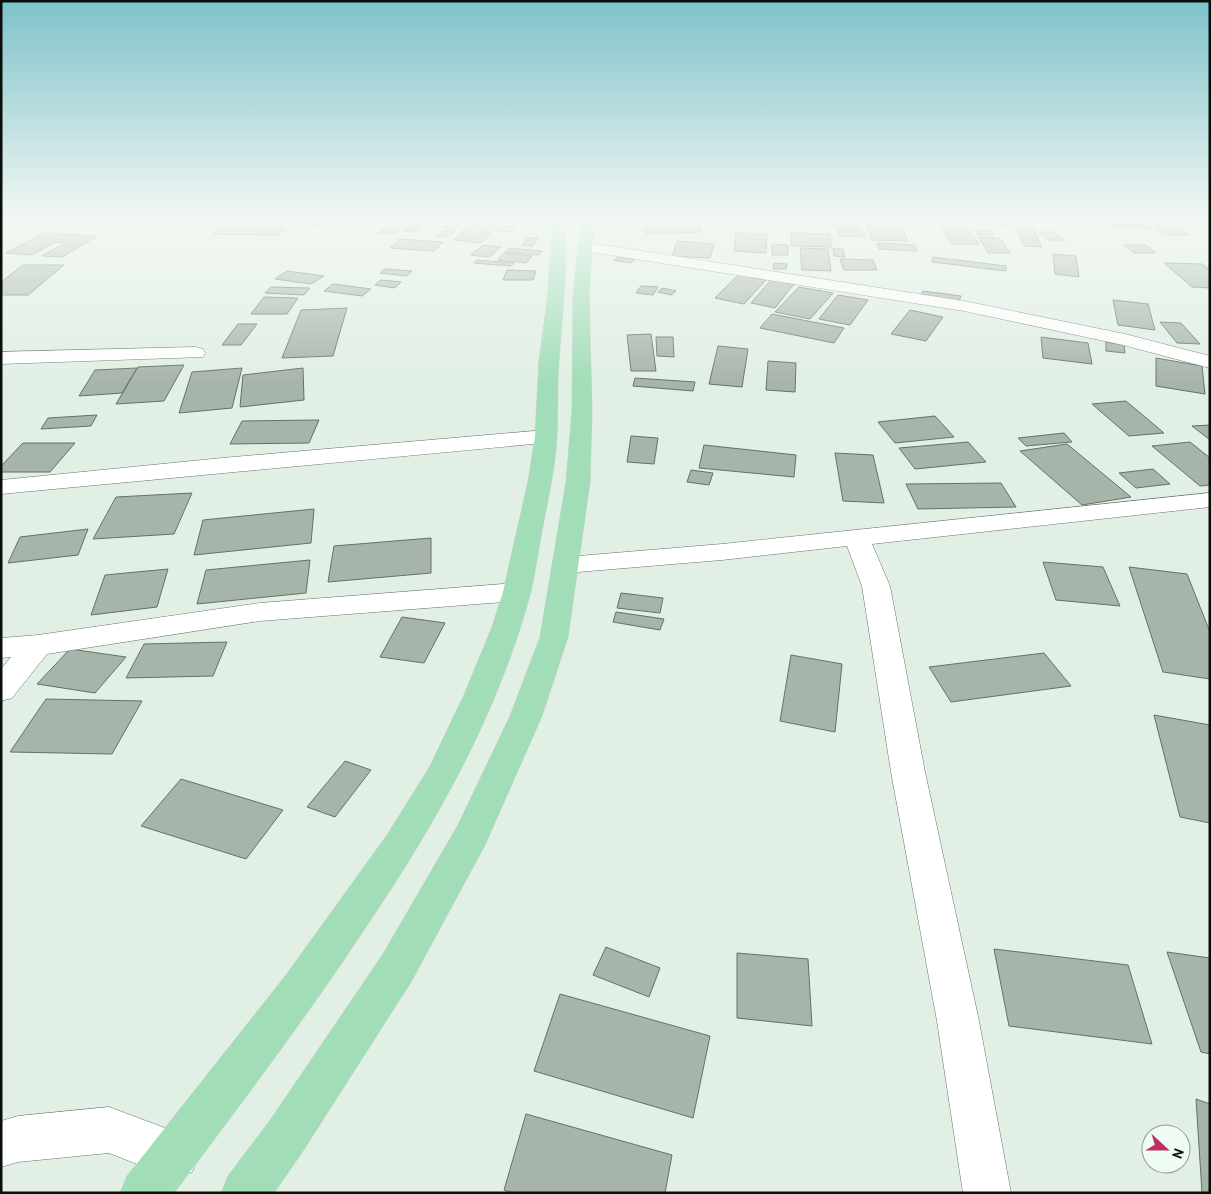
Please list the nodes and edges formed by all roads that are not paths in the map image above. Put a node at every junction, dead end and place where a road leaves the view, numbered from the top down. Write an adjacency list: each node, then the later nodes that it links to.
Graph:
1 (558, 273): 8 (main road)
2 (578, 273): 12 (main road)
3 (801, 273): 6 (street)
4 (196, 353): 5 (street)
5 (8, 358): 7 (street)
6 (1210, 362)
7 (1, 375)
8 (546, 437): 9 (street); 13 (main road)
9 (1, 487)
10 (1210, 500): 11 (street)
11 (856, 537): 12 (street); 21 (street)
12 (566, 565): 20 (main road)
13 (517, 592): 14 (street); 18 (main road)
14 (38, 645): 15 (street); 16 (street)
15 (1, 648)
16 (1, 690)
17 (1, 1144): 18 (street)
18 (175, 1155): 19 (main road)
19 (144, 1193)
20 (245, 1193)
21 (987, 1193)

